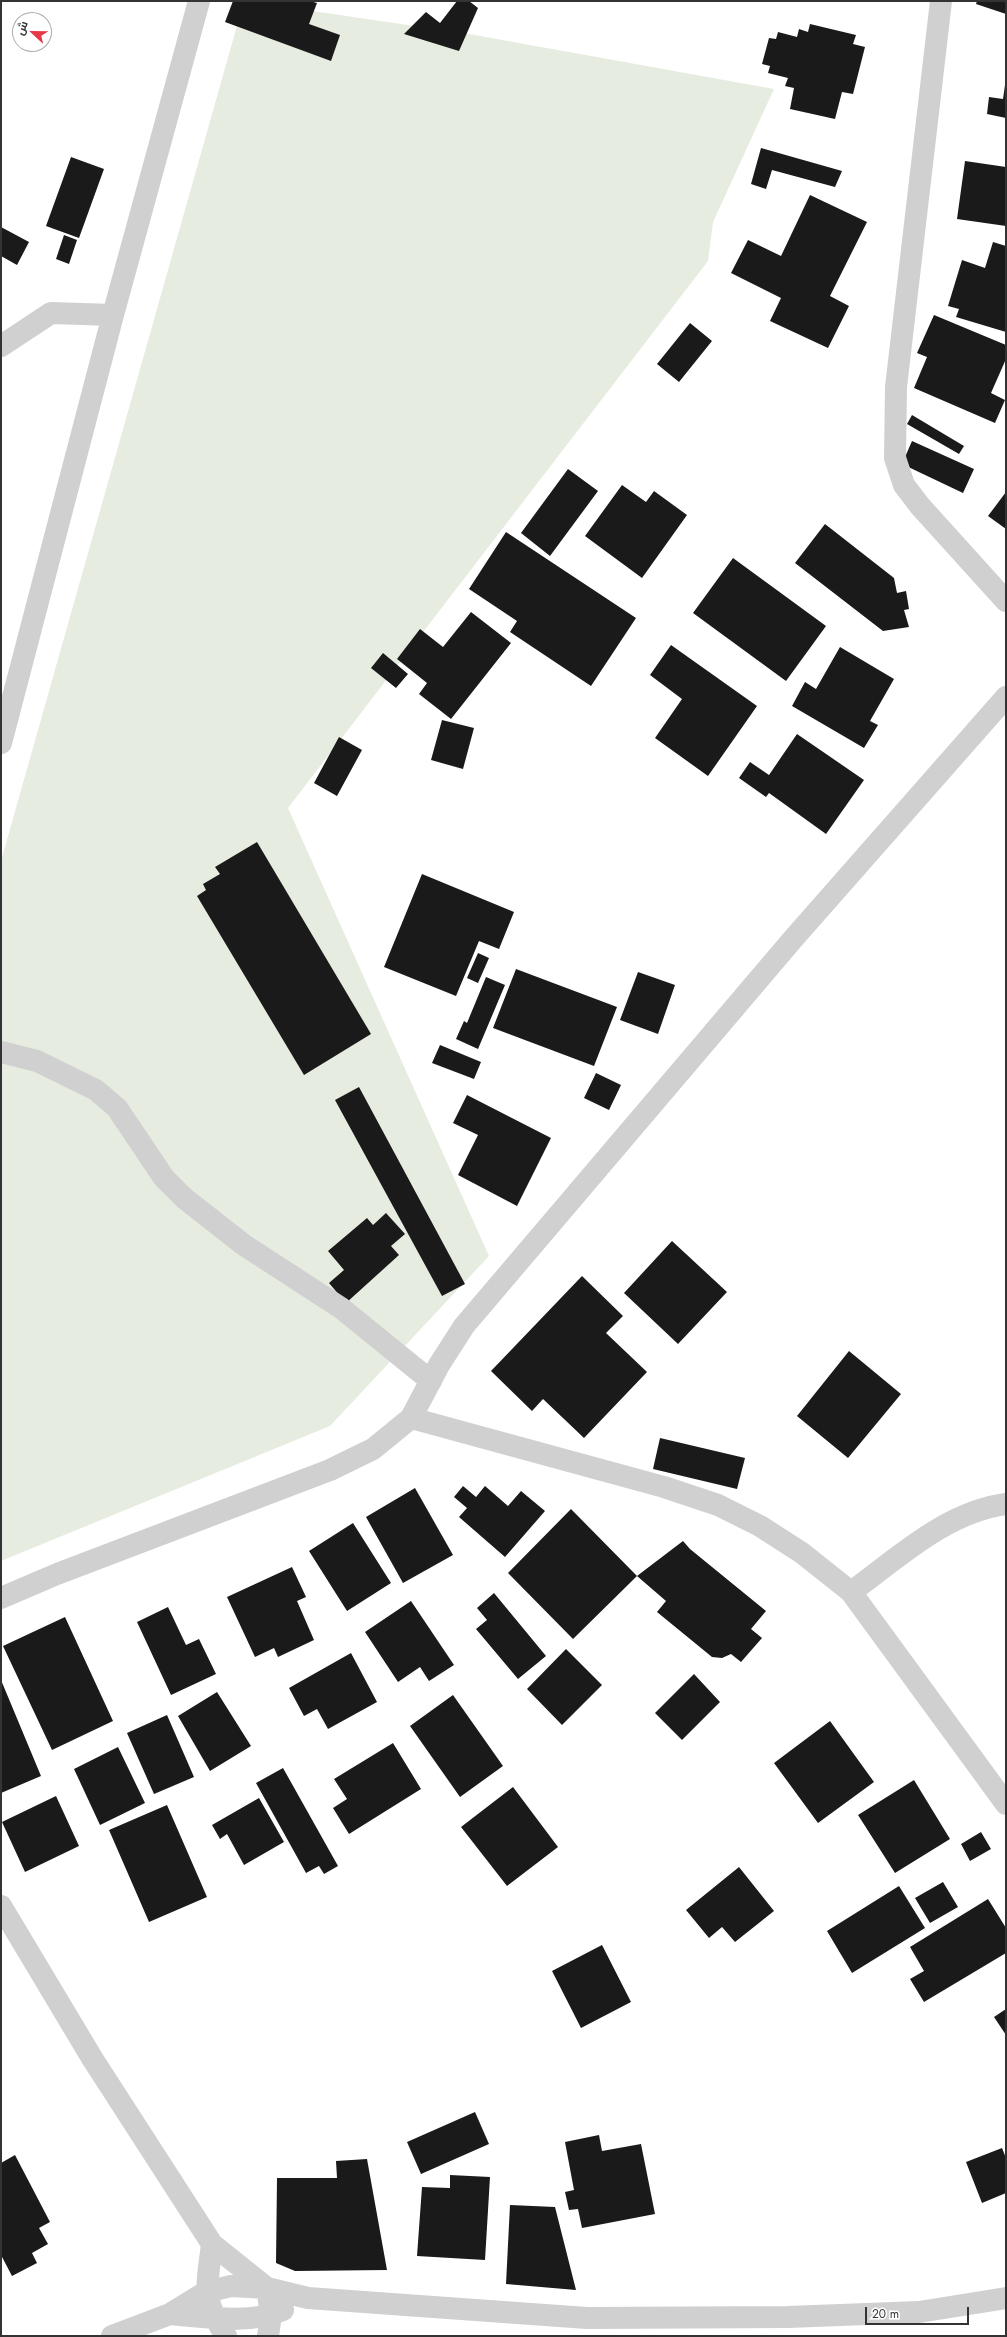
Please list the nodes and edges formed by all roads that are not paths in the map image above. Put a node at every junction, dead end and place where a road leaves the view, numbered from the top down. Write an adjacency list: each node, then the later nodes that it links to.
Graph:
1 (199, 1): 3 (street)
2 (941, 1): 5 (street)
3 (113, 315): 4 (street); 7 (street)
4 (1, 346)
5 (1006, 601)
6 (1006, 697): 9 (street)
7 (1, 743)
8 (1, 1052): 9 (street)
9 (431, 1381): 10 (street)
10 (411, 1418): 12 (street); 13 (street)
11 (1006, 1504): 12 (street)
12 (851, 1592): 14 (street)
13 (1, 1598)
14 (1006, 1804)
15 (1, 1906): 16 (street)
16 (212, 2244): 17 (street); 18 (street)
17 (266, 2288): 18 (street); 19 (street); 23 (street)
18 (206, 2292): 21 (street); 22 (street)
19 (308, 2298): 20 (street); 23 (street)
20 (1006, 2298)
21 (170, 2314): 22 (street); 24 (street)
22 (214, 2318): 23 (street); 25 (street)
23 (270, 2326)
24 (112, 2336)
25 (226, 2336)

